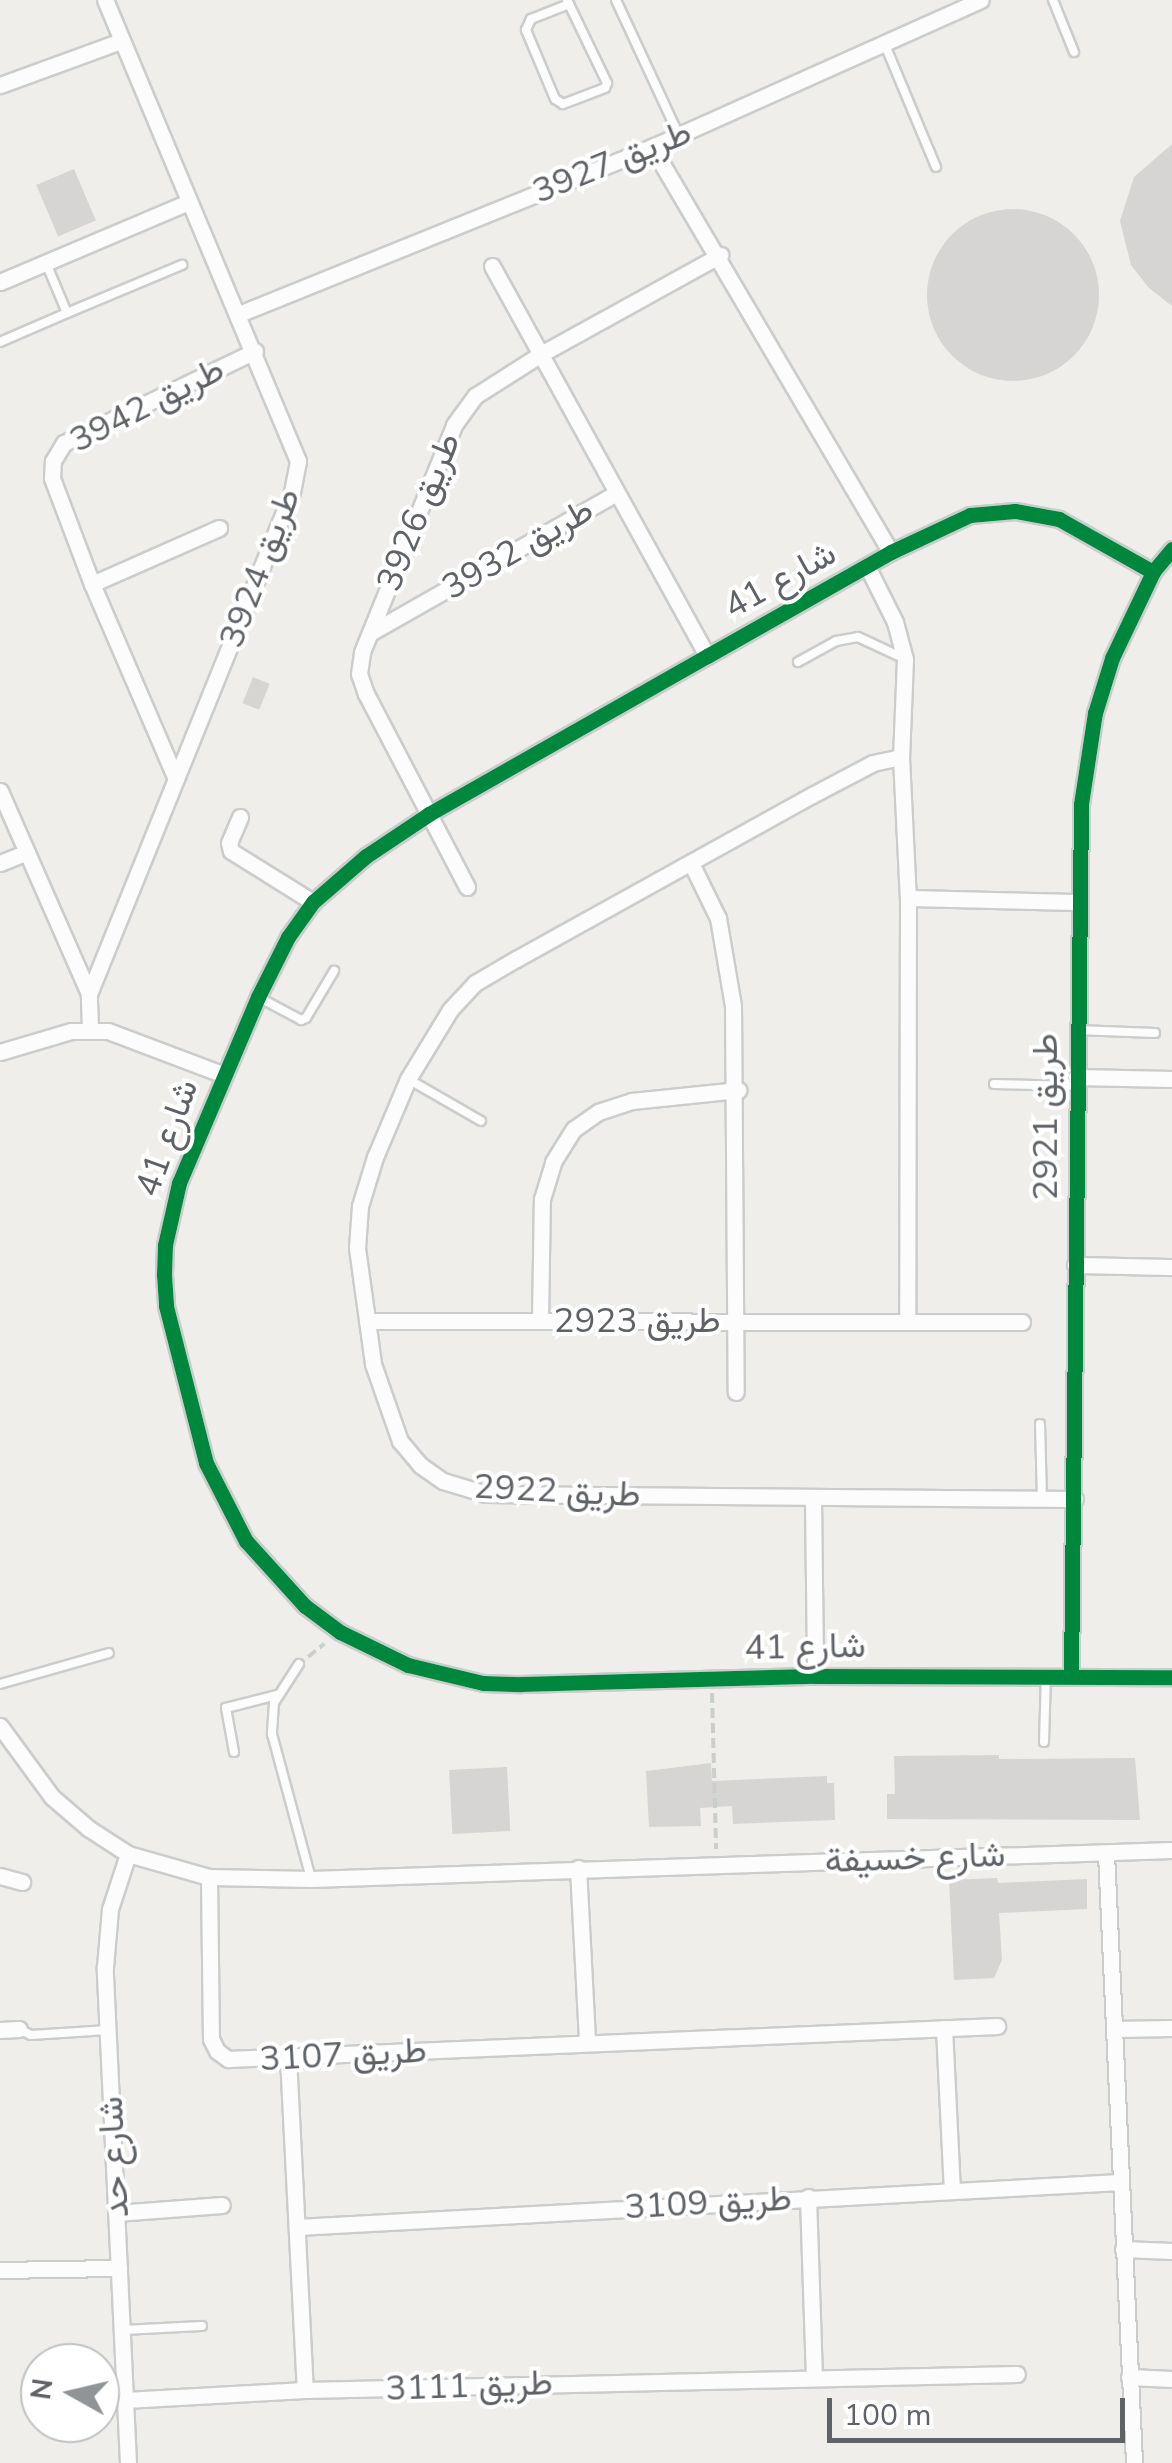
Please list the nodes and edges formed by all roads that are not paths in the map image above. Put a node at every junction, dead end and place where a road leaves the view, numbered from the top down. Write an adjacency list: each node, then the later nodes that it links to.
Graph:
1 (104, 0): 6 (street, طريق 3924)
2 (616, 0): 10 (lane)
3 (981, 0): 7 (street, طريق 3927)
4 (1053, 0): 8 (lane)
5 (568, 2): 5 (lane)
6 (121, 41): 9 (street); 13 (street, طريق 3924)
7 (886, 45): 10 (street, طريق 3927); 12 (lane)
8 (1074, 52)
9 (0, 85)
10 (678, 136): 11 (street, طريق 3927)
11 (652, 147): 14 (street); 20 (street, طريق 3927)
12 (936, 168)
13 (186, 203): 15 (street); 20 (street, طريق 3924)
14 (720, 256): 23 (street, طريق 3926); 27 (street)
15 (46, 262): 18 (street); 19 (lane)
16 (182, 265): 19 (lane)
17 (492, 266): 23 (street, طريق 3932)
18 (0, 282)
19 (67, 313): 21 (lane)
20 (239, 314): 22 (street, طريق 3924)
21 (0, 342)
22 (255, 351): 30 (street, طريق 3942); 36 (street, طريق 3924)
23 (540, 354): 24 (street, طريق 3932); 31 (street, طريق 3926)
24 (614, 494): 31 (street, طريق 3932); 32 (street, طريق 3932)
25 (219, 528): 30 (street)
26 (1172, 549): 29 (street)
27 (891, 552): 28 (street, شارع 41); 29 (street, شارع 41)
28 (867, 566): 32 (street, شارع 41); 33 (street)
29 (1153, 572): 46 (street, طريق 2921)
30 (92, 584): 36 (street, طريق 3942)
31 (370, 633): 38 (street, طريق 3926)
32 (706, 656): 38 (street, شارع 41)
33 (906, 659): 34 (lane); 35 (street)
34 (798, 662)
35 (901, 757): 41 (street, طريق 2922); 44 (street)
36 (176, 779): 48 (street, طريق 3924)
37 (0, 791): 40 (street)
38 (430, 814): 43 (street, طريق 3926); 45 (street, شارع 41)
39 (240, 818): 45 (street)
40 (26, 852): 42 (street); 48 (street)
41 (692, 862): 55 (street, طريق 2922); 59 (street)
42 (0, 863)
43 (467, 887)
44 (908, 898): 46 (street); 66 (street)
45 (313, 902): 49 (street, شارع 41)
46 (1077, 902): 51 (street, طريق 2921)
47 (334, 971): 49 (lane)
48 (89, 994): 50 (street, طريق 3924)
49 (258, 997): 54 (street, شارع 41)
50 (90, 1030): 53 (street); 54 (street)
51 (1076, 1030): 52 (lane); 57 (street, طريق 2921)
52 (1155, 1033)
53 (0, 1052)
54 (222, 1074): 75 (street, شارع 41)
55 (408, 1079): 60 (lane); 63 (street, طريق 2922)
56 (1172, 1079): 57 (street)
57 (1076, 1082): 58 (lane); 61 (street, طريق 2921)
58 (994, 1084)
59 (738, 1090): 64 (street); 65 (street)
60 (480, 1121)
61 (1075, 1265): 62 (street); 70 (street, طريق 2921)
62 (1172, 1267)
63 (367, 1321): 64 (street, طريق 2923); 71 (street, طريق 2922)
64 (540, 1321): 65 (street, طريق 2923)
65 (738, 1322): 66 (street, طريق 2923); 68 (street)
66 (907, 1322): 67 (street, طريق 2923)
67 (1022, 1322)
68 (736, 1392)
69 (1040, 1424): 72 (lane)
70 (1074, 1499): 72 (street, طريق 2922); 77 (street, طريق 2921)
71 (814, 1500): 72 (street, طريق 2922); 75 (street)
72 (1042, 1500)
73 (109, 1654): 79 (lane)
74 (299, 1664): 80 (lane)
75 (815, 1676): 76 (street, شارع 41)
76 (1046, 1676): 77 (street, شارع 41); 82 (lane)
77 (1071, 1676): 78 (street, شارع 41)
78 (1172, 1678)
79 (0, 1684)
80 (277, 1695): 83 (lane); 90 (lane)
81 (0, 1726): 86 (street, شارع خسيفة)
82 (1044, 1742)
83 (234, 1752)
84 (1172, 1850): 85 (street, شارع خسيفة)
85 (1106, 1853): 87 (street, شارع خسيفة); 96 (street)
86 (128, 1854): 89 (street, شارع خسيفة); 98 (street, شارع حد)
87 (578, 1868): 90 (street, شارع خسيفة); 99 (street)
88 (0, 1876): 91 (street)
89 (209, 1878): 90 (street, شارع خسيفة); 100 (street, طريق 3107)
90 (311, 1879)
91 (22, 1882)
92 (997, 2026): 94 (street, طريق 3107)
93 (19, 2028): 97 (street); 98 (lane)
94 (944, 2028): 99 (street, طريق 3107); 102 (street)
95 (1172, 2028): 96 (street)
96 (1114, 2029): 101 (street)
97 (0, 2030)
98 (108, 2030): 105 (street, شارع حد)
99 (587, 2042): 100 (street, طريق 3107)
100 (288, 2057): 106 (street)
101 (1120, 2182): 102 (street, طريق 3109); 107 (street)
102 (952, 2190): 103 (street, طريق 3109)
103 (808, 2197): 106 (street, طريق 3109); 114 (street)
104 (222, 2205): 105 (street)
105 (116, 2213): 109 (street, شارع حد)
106 (296, 2227): 117 (street)
107 (1123, 2249): 108 (street); 115 (street)
108 (1172, 2250)
109 (119, 2268): 110 (street); 112 (street, شارع حد)
110 (0, 2270)
111 (202, 2326): 112 (lane)
112 (122, 2330): 118 (street, شارع حد)
113 (1018, 2374): 114 (street, طريق 3111)
114 (814, 2375): 117 (street, طريق 3111)
115 (1128, 2378): 116 (street); 119 (street)
116 (1172, 2378)
117 (305, 2390): 118 (street, طريق 3111)
118 (125, 2400): 120 (street, شارع حد)
119 (1131, 2459)
120 (128, 2463)

